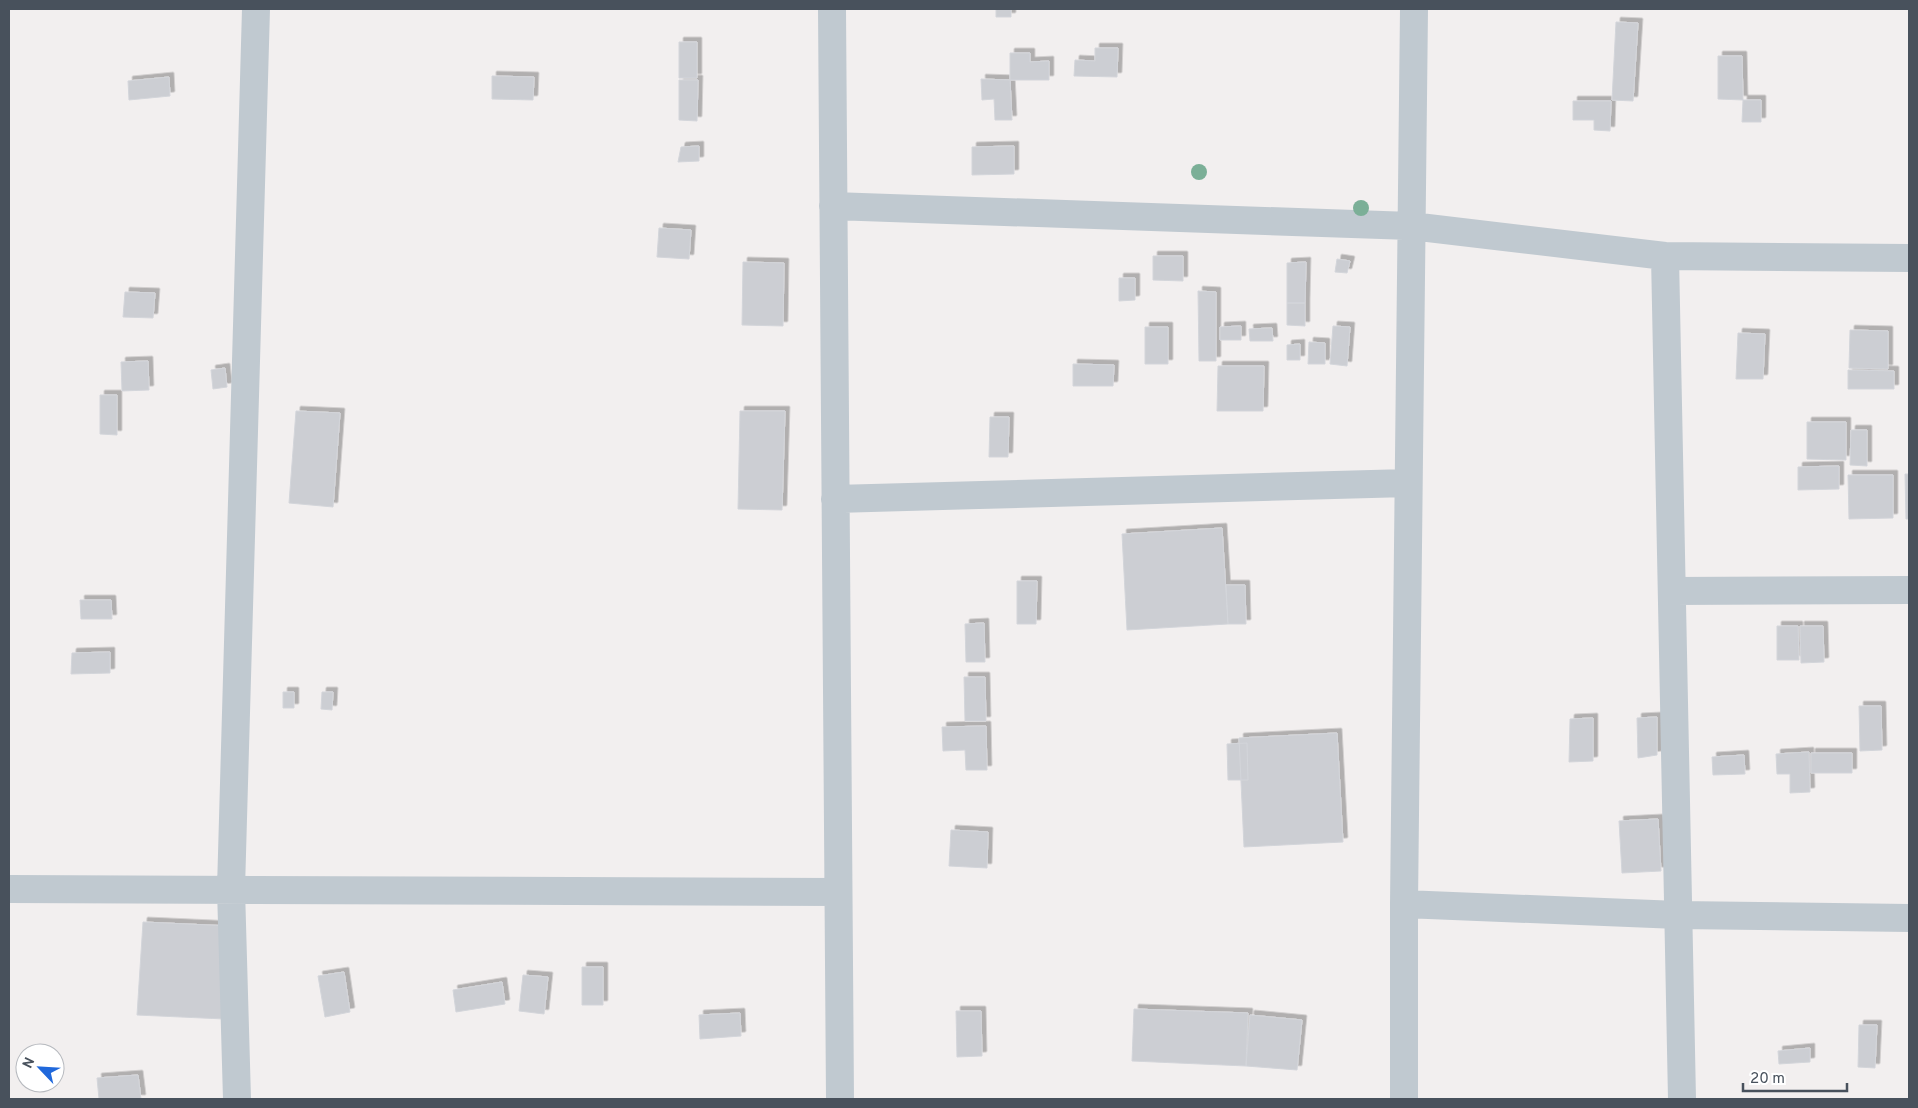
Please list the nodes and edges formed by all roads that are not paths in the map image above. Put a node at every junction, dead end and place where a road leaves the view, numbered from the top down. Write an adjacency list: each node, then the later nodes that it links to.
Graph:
1 (256, 9): 13 (street)
2 (832, 9): 4 (street)
3 (1414, 9): 5 (street)
4 (833, 206): 5 (street); 9 (street)
5 (1411, 226): 6 (street); 8 (street)
6 (1665, 256): 7 (street); 11 (street)
7 (1909, 258)
8 (1408, 483): 9 (street); 15 (street)
9 (835, 499): 14 (street)
10 (1909, 590): 11 (street)
11 (1672, 591): 16 (street)
12 (9, 889): 13 (street)
13 (231, 889): 14 (street); 18 (street)
14 (838, 892): 19 (street)
15 (1404, 904): 16 (street); 20 (street)
16 (1678, 915): 17 (street); 21 (street)
17 (1909, 918)
18 (238, 1099)
19 (840, 1099)
20 (1404, 1099)
21 (1682, 1099)

